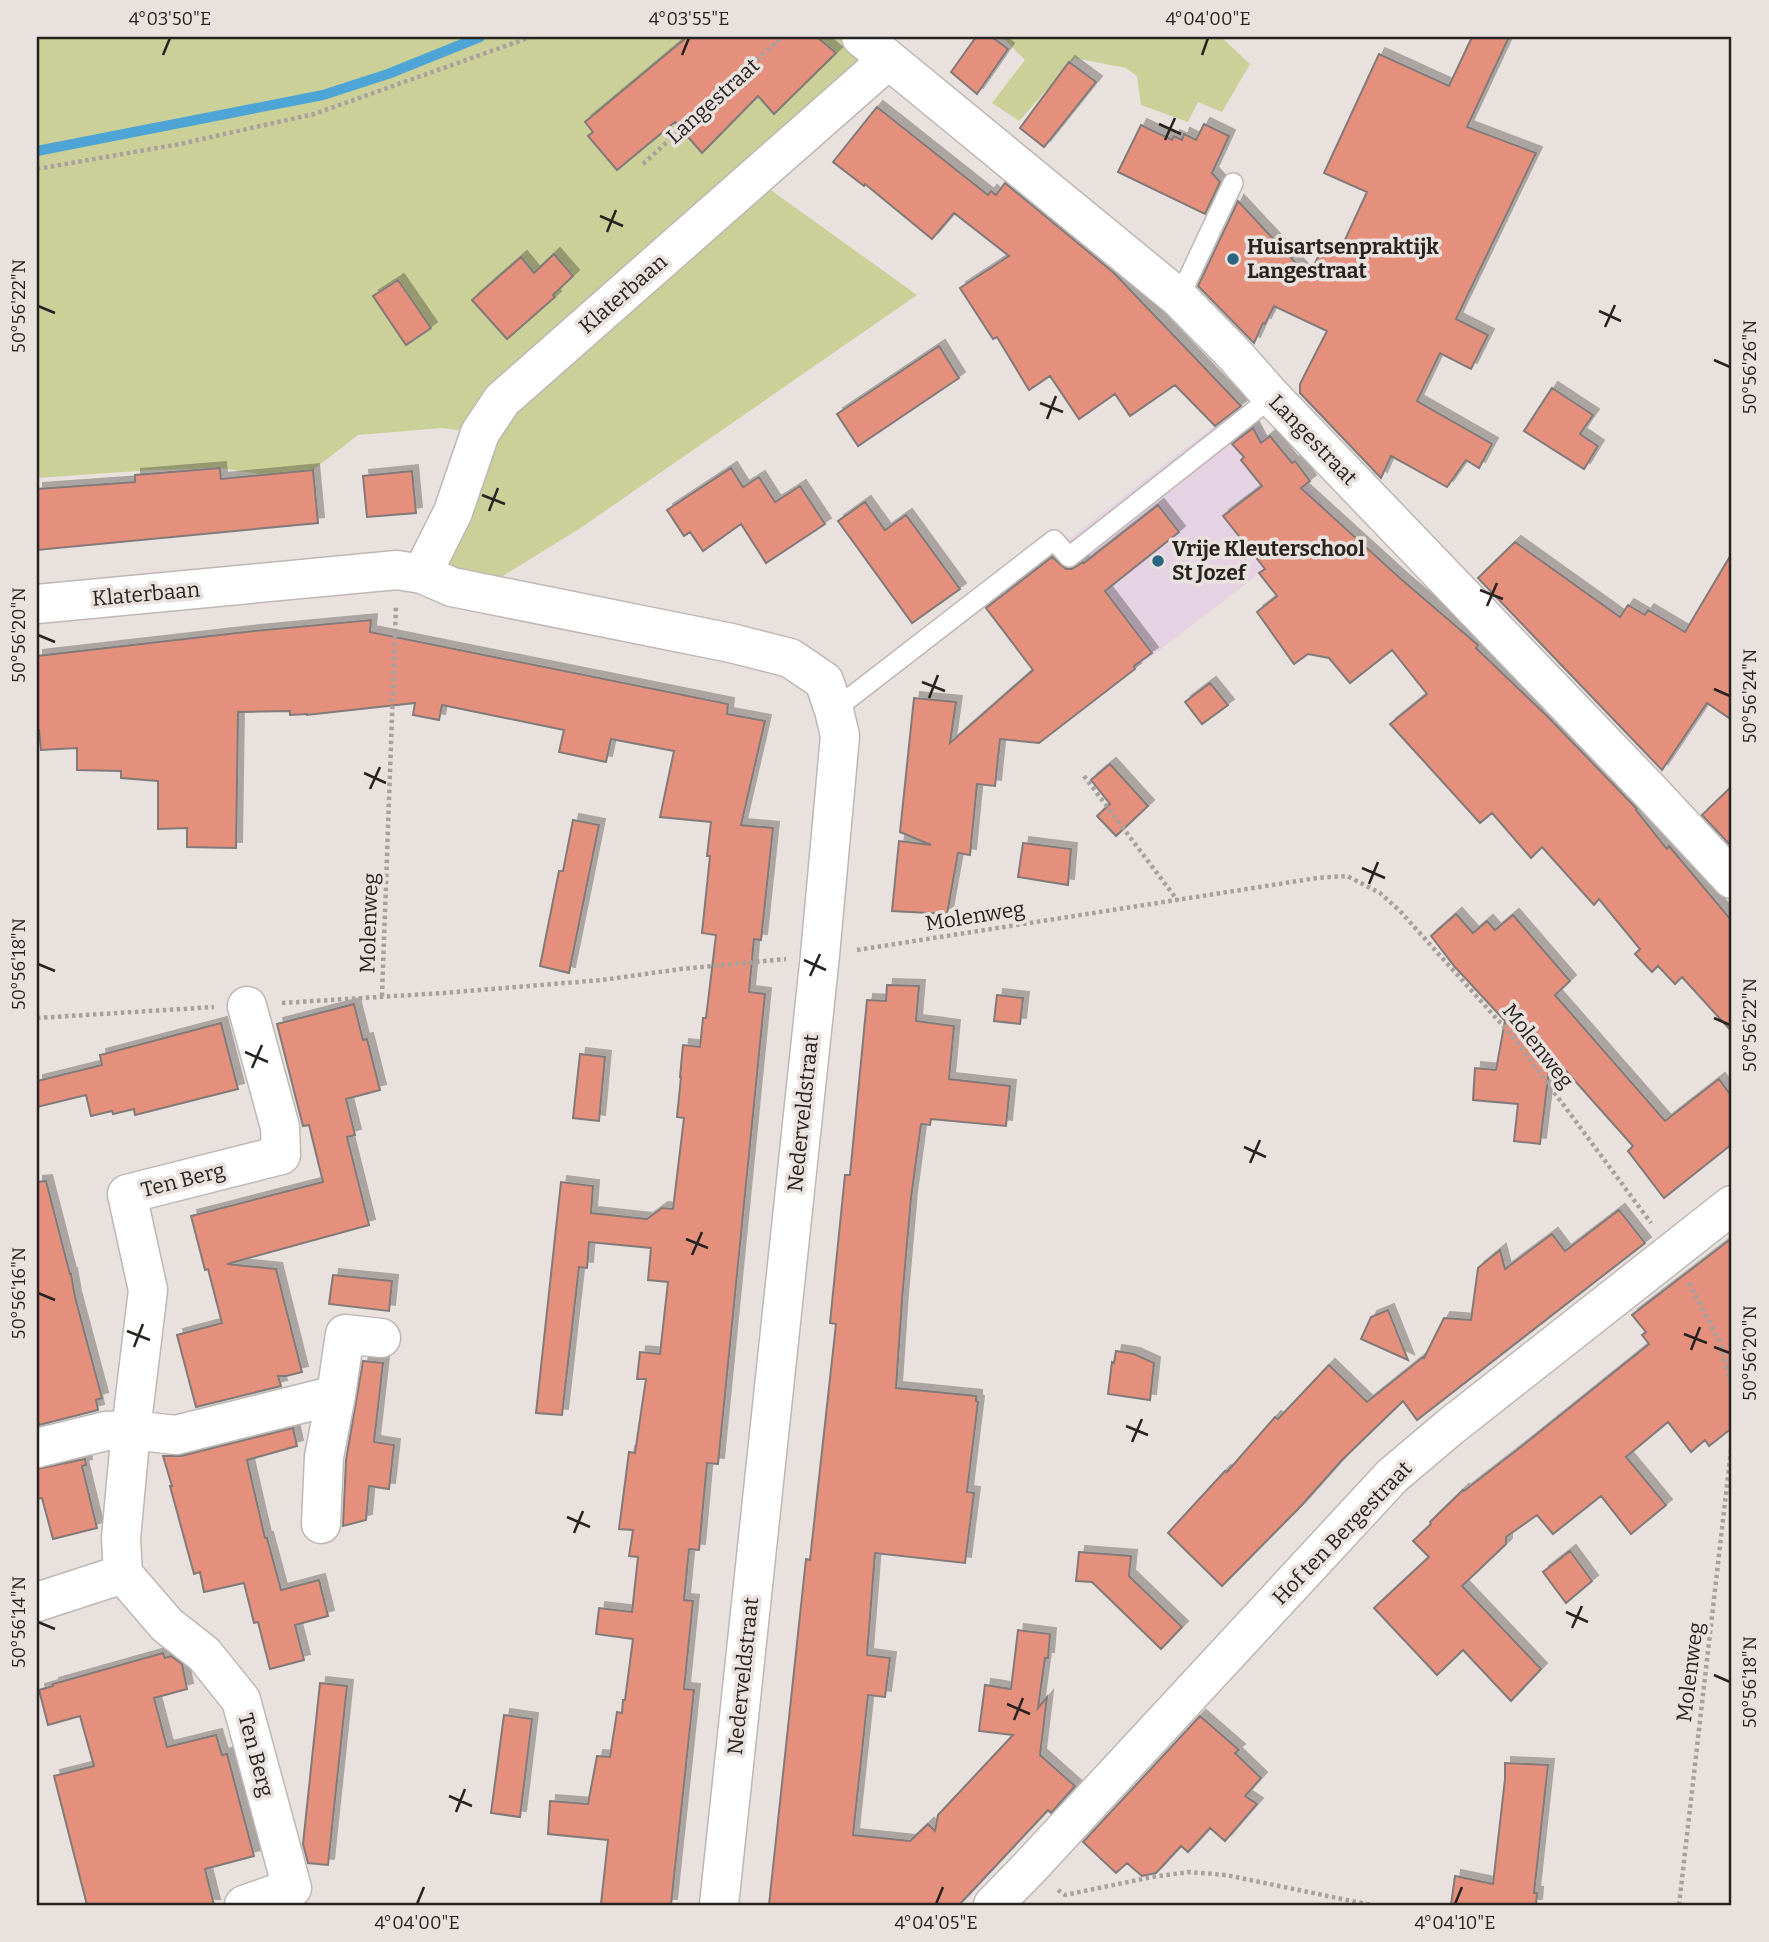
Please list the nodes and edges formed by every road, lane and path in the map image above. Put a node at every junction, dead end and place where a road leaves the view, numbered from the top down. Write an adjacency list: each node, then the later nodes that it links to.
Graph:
1 (531, 37): 5 (path)
2 (782, 37): 4 (path, Langestraat)
3 (875, 48): 7 (street, Langestraat); 9 (street, Klaterbaan)
4 (643, 164)
5 (37, 169)
6 (1233, 183): 7 (lane)
7 (1180, 298): 8 (street, Langestraat)
8 (1272, 397): 12 (lane); 14 (street, Langestraat)
9 (410, 572): 10 (street, Klaterbaan); 11 (street, Klaterbaan); 16 (path, Molenweg)
10 (477, 592): 12 (street, Nederveldstraat)
11 (37, 604)
12 (834, 710): 16 (street, Nederveldstraat)
13 (1084, 776): 15 (path)
14 (1732, 879)
15 (1178, 901): 16 (path, Molenweg); 19 (path, Molenweg)
16 (820, 955): 31 (street, Nederveldstraat)
17 (247, 1006): 23 (street, Ten Berg)
18 (1732, 1205): 19 (street, Hof ten Bergestraat)
19 (1672, 1252): 21 (path, Molenweg); 29 (street, Hof ten Bergestraat)
20 (381, 1338): 22 (street)
21 (1732, 1389)
22 (336, 1395): 23 (street); 26 (street)
23 (131, 1430): 25 (street); 27 (street, Ten Berg)
24 (1732, 1441): 34 (path, Molenweg)
25 (37, 1448)
26 (321, 1524)
27 (123, 1574): 28 (street); 30 (street, Ten Berg)
28 (37, 1602)
29 (1030, 1867): 32 (street, Hof ten Bergestraat); 33 (path)
30 (244, 1905)
31 (719, 1905)
32 (993, 1905)
33 (1371, 1905)
34 (1679, 1905)

